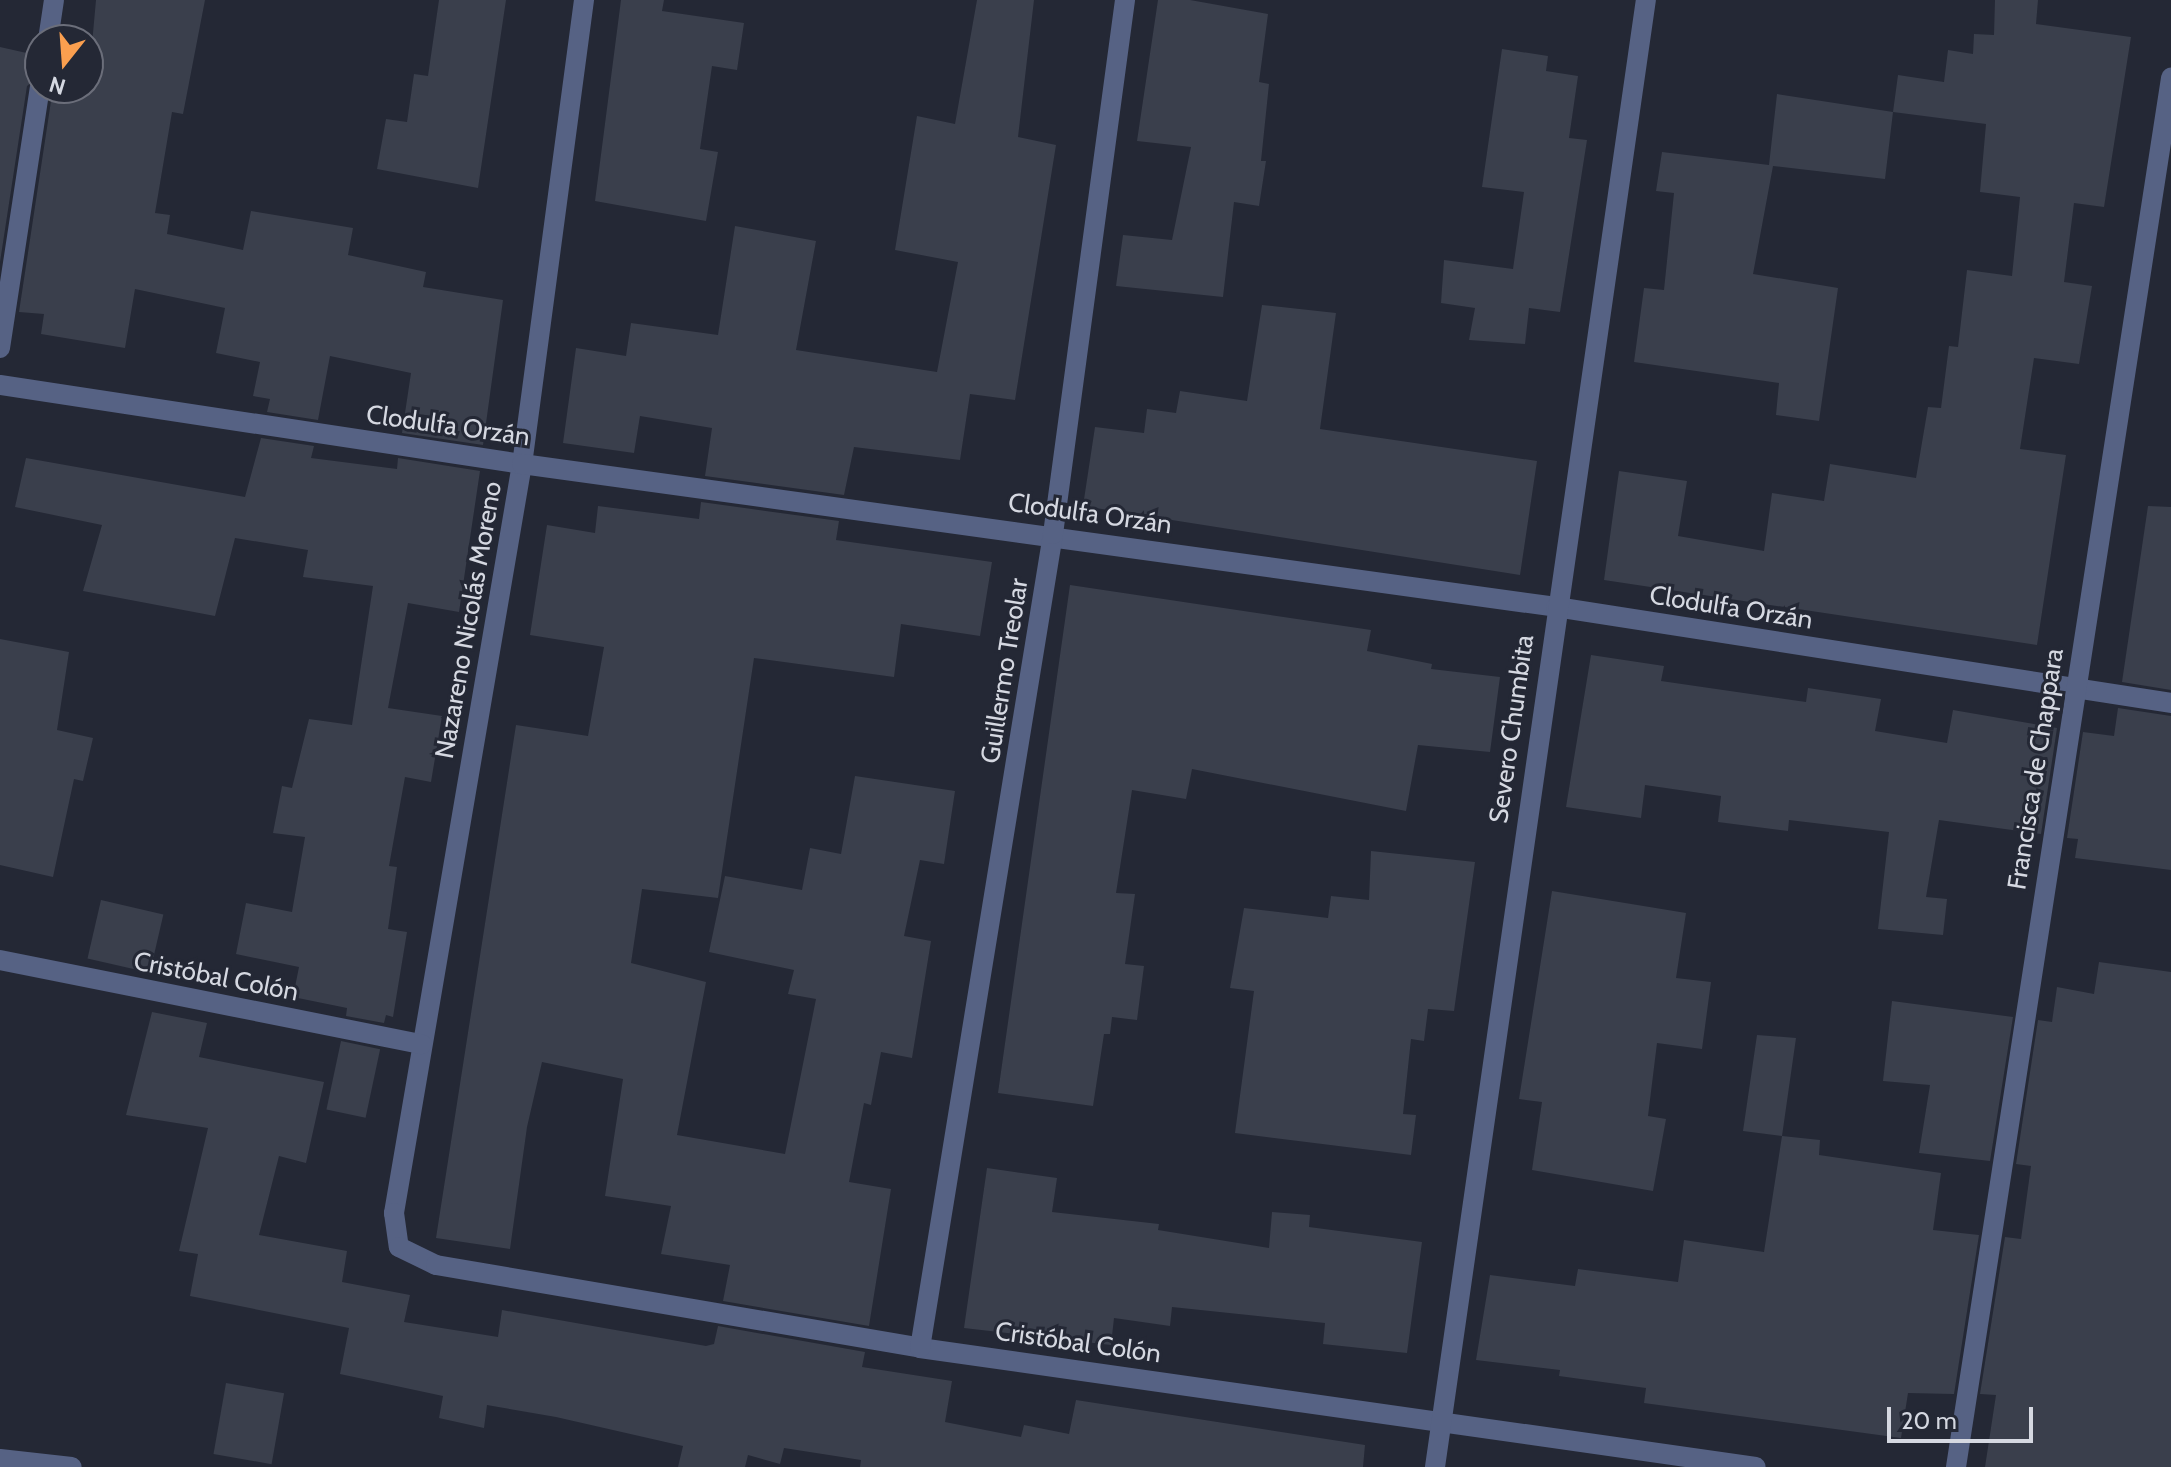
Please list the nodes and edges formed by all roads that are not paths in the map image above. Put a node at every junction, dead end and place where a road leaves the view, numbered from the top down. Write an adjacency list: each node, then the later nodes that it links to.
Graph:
1 (54, 0): 5 (street)
2 (584, 0): 10 (street, Nazareno Nicolás Moreno)
3 (1125, 0): 11 (street, Guillermo Treolar)
4 (1646, 0): 12 (street, Severo Chumbita)
5 (50, 24)
6 (2171, 78): 13 (street, Francisca de Chappara)
7 (38, 104): 8 (street)
8 (0, 348)
9 (0, 385): 10 (street, Clodulfa Orzán)
10 (522, 464): 11 (street, Clodulfa Orzán); 16 (street, Nazareno Nicolás Moreno)
11 (1053, 534): 12 (street, Clodulfa Orzán); 18 (street, Guillermo Treolar)
12 (1556, 607): 13 (street, Clodulfa Orzán); 19 (street, Severo Chumbita)
13 (2075, 687): 14 (street, Clodulfa Orzán); 24 (street, Francisca de Chappara)
14 (2171, 703)
15 (0, 960): 16 (street, Cristóbal Colón)
16 (422, 1044): 17 (street, Nazareno Nicolás Moreno)
17 (399, 1247): 18 (street, Cristóbal Colón)
18 (920, 1348): 19 (street, Cristóbal Colón)
19 (1441, 1421): 22 (street, Severo Chumbita); 23 (street, Cristóbal Colón)
20 (0, 1459): 21 (street)
21 (72, 1467)
22 (1435, 1467)
23 (1756, 1467)
24 (1956, 1467)

